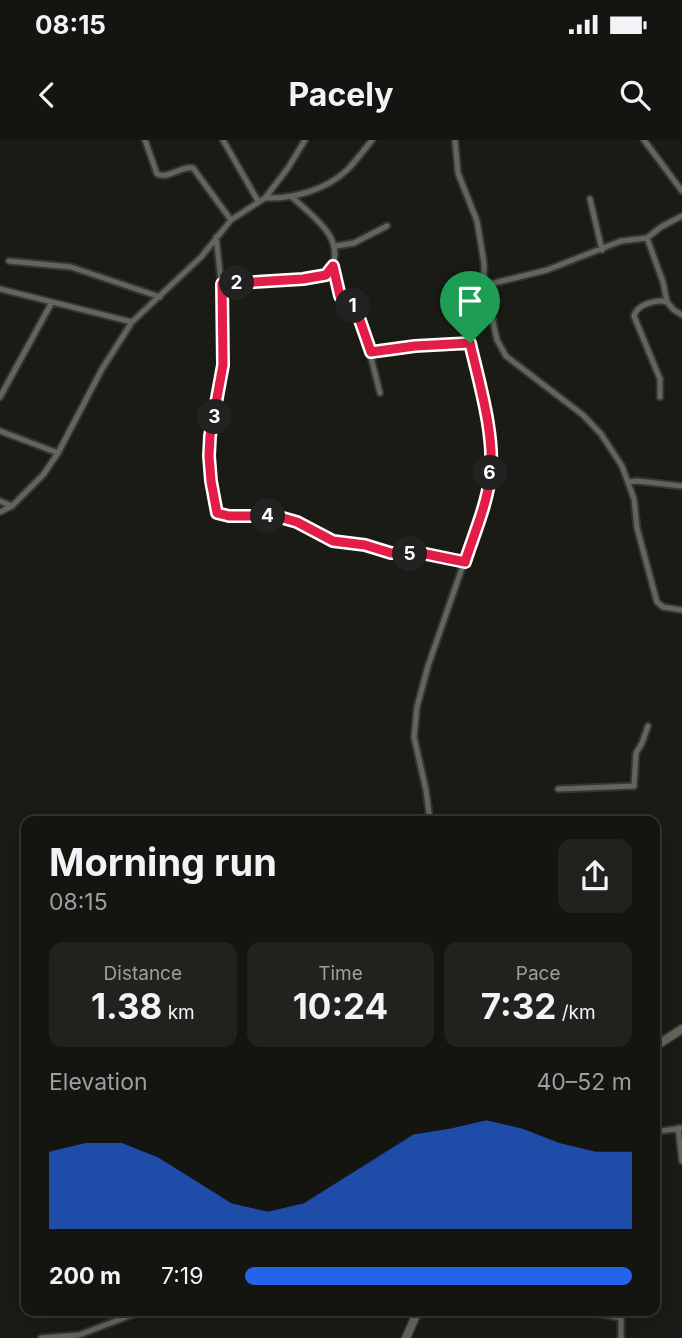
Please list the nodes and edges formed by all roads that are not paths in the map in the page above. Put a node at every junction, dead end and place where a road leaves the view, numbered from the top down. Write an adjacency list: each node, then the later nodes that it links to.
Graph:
1 (145, 140): 12 (street)
2 (223, 140): 10 (street)
3 (305, 140): 10 (street)
4 (372, 140): 8 (street)
5 (455, 140): 20 (street)
6 (644, 140): 7 (street)
7 (682, 191)
8 (292, 197): 10 (street); 16 (street)
9 (590, 199): 17 (street)
10 (261, 200): 12 (street)
11 (682, 216): 15 (street)
12 (230, 220): 14 (street)
13 (387, 226): 16 (street)
14 (216, 237): 21 (street); 23 (street)
15 (647, 237): 17 (street); 25 (street)
16 (336, 246): 19 (street)
17 (602, 250): 20 (street)
18 (9, 261): 23 (street)
19 (333, 266): 21 (street); 29 (street)
20 (485, 282): 28 (street); 35 (street)
21 (222, 284): 40 (street)
22 (0, 289): 24 (street)
23 (160, 297): 27 (street)
24 (51, 302): 27 (street); 31 (street)
25 (667, 302): 26 (street); 32 (street)
26 (682, 315)
27 (132, 322): 34 (street)
28 (470, 343): 29 (street); 40 (street)
29 (371, 352): 30 (street)
30 (380, 393)
31 (0, 397)
32 (660, 397)
33 (0, 431): 34 (street)
34 (58, 453): 38 (street)
35 (628, 482): 36 (street); 41 (street)
36 (682, 486)
37 (0, 501): 38 (street)
38 (12, 506): 39 (street)
39 (0, 512)
40 (465, 562): 44 (street)
41 (682, 610)
42 (648, 726): 43 (street)
43 (558, 789)
44 (429, 816)
45 (682, 1029): 46 (street)
46 (660, 1042)
47 (680, 1128): 48 (street); 49 (street)
48 (660, 1131)
49 (682, 1161)
50 (129, 1316): 53 (street)
51 (416, 1316): 54 (street)
52 (611, 1316): 55 (street)
53 (41, 1338)
54 (406, 1338)
55 (621, 1338)

